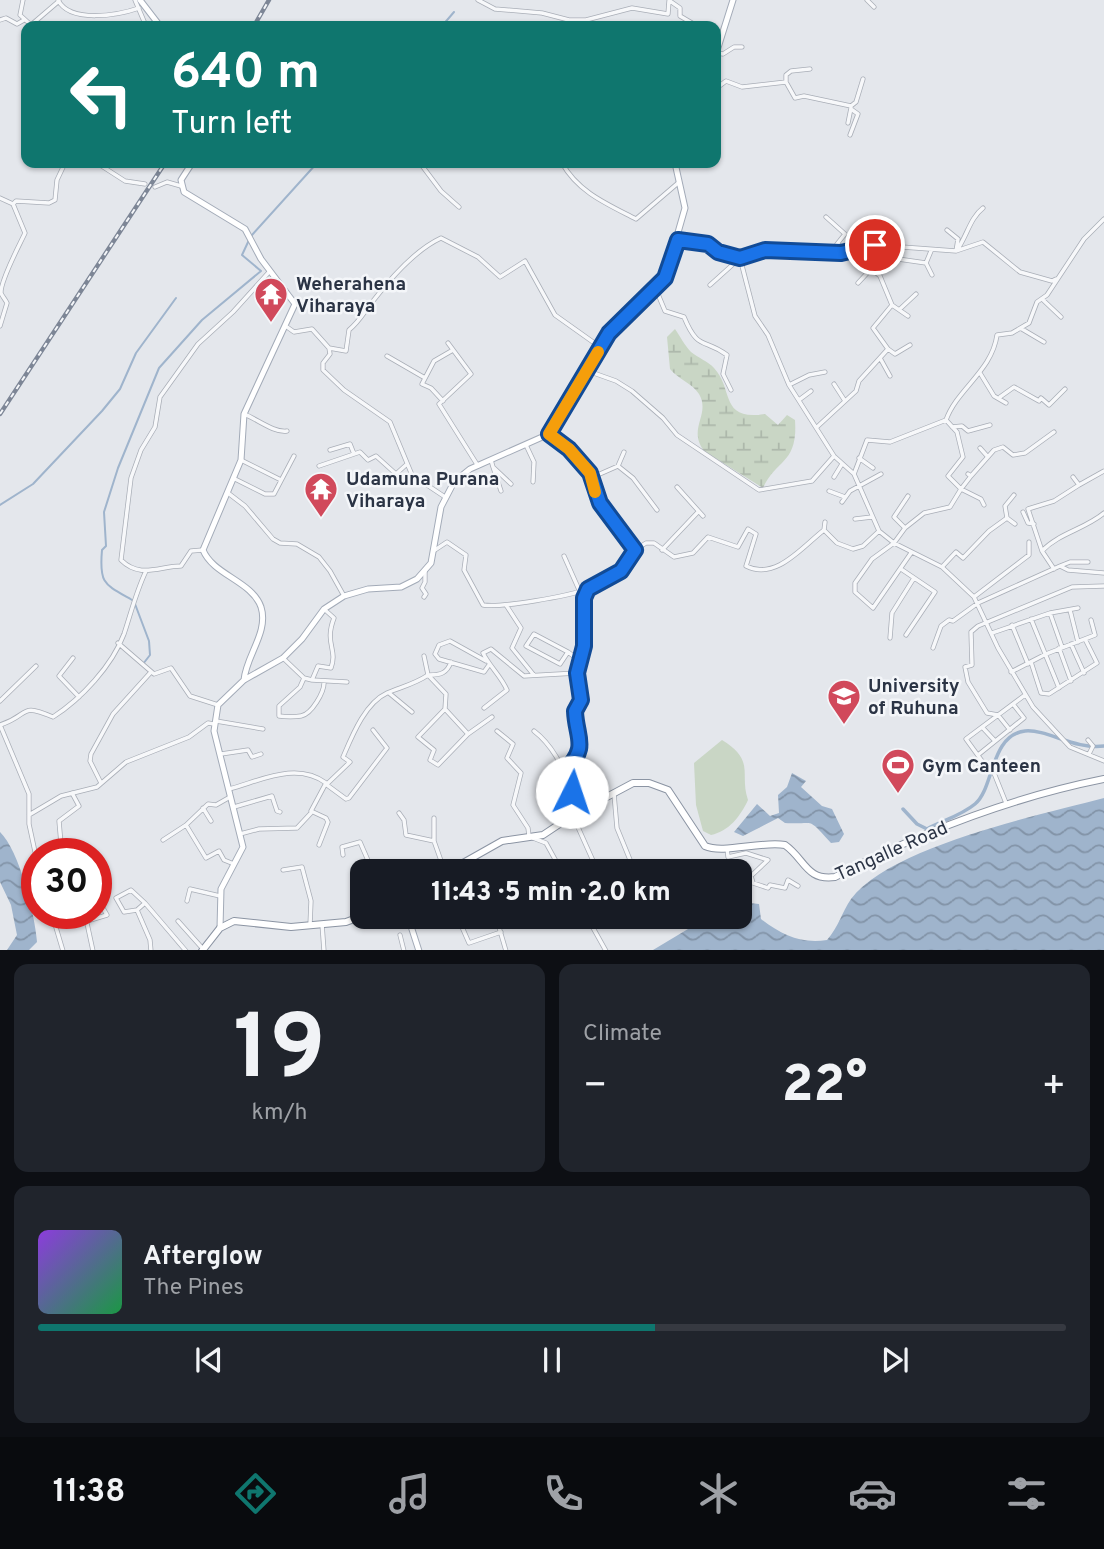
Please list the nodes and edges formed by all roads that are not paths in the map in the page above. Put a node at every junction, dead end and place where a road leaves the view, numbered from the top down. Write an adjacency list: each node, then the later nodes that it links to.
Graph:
1 (23, 0): 11 (street)
2 (59, 0): 9 (street); 12 (street)
3 (137, 0): 9 (street); 14 (main road)
4 (478, 0): 7 (street)
5 (733, 0): 17 (main road)
6 (867, 0): 8 (street)
7 (670, 1): 15 (street)
8 (874, 7)
9 (139, 8): 13 (street)
10 (0, 20): 16 (street)
11 (24, 20)
12 (35, 21)
13 (144, 21)
14 (156, 21)
15 (688, 21)
16 (21, 22)
17 (721, 38)
18 (742, 47): 19 (street)
19 (721, 53)
20 (810, 69): 22 (street)
21 (863, 79): 24 (street)
22 (786, 82): 23 (street); 24 (street)
23 (721, 85)
24 (851, 107): 25 (street); 26 (street)
25 (848, 123)
26 (850, 135)
27 (63, 168): 38 (street)
28 (105, 168): 34 (street)
29 (187, 168): 35 (main road)
30 (424, 168): 39 (street)
31 (565, 168): 33 (street)
32 (676, 168): 33 (main road)
33 (677, 183): 45 (main road)
34 (145, 184)
35 (181, 186): 36 (street); 54 (main road)
36 (155, 187)
37 (0, 198): 38 (street)
38 (13, 204): 66 (street)
39 (459, 207)
40 (983, 208): 49 (street)
41 (826, 217): 47 (street)
42 (1104, 219): 56 (street)
43 (880, 226): 46 (street)
44 (947, 230): 49 (street)
45 (678, 240): 50 (street); 59 (main road)
46 (875, 245): 47 (street); 48 (street); 53 (street)
47 (849, 251): 50 (street)
48 (931, 251): 49 (street); 52 (street)
49 (956, 251): 56 (street)
50 (740, 258): 58 (street); 84 (street)
51 (898, 259): 52 (street)
52 (926, 263): 55 (street)
53 (871, 268): 57 (street); 62 (street)
54 (270, 271): 67 (main road); 168 (street)
55 (932, 275)
56 (1056, 279): 61 (street)
57 (858, 283)
58 (710, 285)
59 (656, 287): 72 (main road); 86 (street)
60 (916, 294): 63 (street)
61 (1042, 299): 65 (street); 68 (street)
62 (892, 305): 63 (street); 74 (street)
63 (900, 309): 64 (street)
64 (908, 316)
65 (1061, 317)
66 (0, 326)
67 (287, 327): 73 (street); 93 (main road)
68 (1022, 329): 69 (street); 80 (street)
69 (1044, 341)
70 (448, 343): 75 (street)
71 (910, 345): 74 (street)
72 (600, 347): 73 (street); 78 (main road)
73 (329, 348): 112 (street)
74 (888, 349): 77 (street)
75 (453, 350): 82 (street); 90 (street)
76 (387, 356): 82 (street)
77 (880, 358): 81 (street); 91 (street)
78 (589, 371): 100 (main road); 107 (street)
79 (825, 372): 84 (street)
80 (980, 373): 88 (street); 94 (street)
81 (890, 376)
82 (425, 378): 90 (street)
83 (834, 384): 91 (street)
84 (789, 385): 89 (street)
85 (1065, 389): 88 (street)
86 (731, 390)
87 (811, 391): 89 (street)
88 (1000, 397): 92 (street)
89 (799, 400): 96 (street)
90 (443, 401): 115 (street)
91 (845, 401): 96 (street)
92 (1006, 402)
93 (244, 414): 98 (street); 110 (main road)
94 (946, 420): 97 (street); 109 (street)
95 (990, 425): 97 (street)
96 (817, 427): 107 (street)
97 (953, 427): 132 (street)
98 (287, 431)
99 (1054, 432): 108 (street)
100 (549, 434): 101 (main road); 122 (street)
101 (526, 444): 111 (main road); 127 (street)
102 (980, 448): 108 (street)
103 (330, 450): 105 (street)
104 (624, 452): 116 (street)
105 (354, 454): 112 (street); 114 (street)
106 (294, 456): 126 (street)
107 (834, 456): 113 (street)
108 (988, 457): 132 (street)
109 (859, 458): 118 (street); 120 (street)
110 (240, 460): 125 (main road); 126 (street)
111 (491, 460): 115 (main road); 117 (street)
112 (407, 464): 138 (street)
113 (842, 464): 120 (street); 123 (street)
114 (318, 466)
115 (478, 466): 138 (main road)
116 (618, 466): 122 (street); 140 (street)
117 (493, 467): 128 (street); 133 (street)
118 (873, 468)
119 (1104, 471): 130 (street)
120 (854, 474): 129 (street)
121 (881, 474): 129 (street)
122 (593, 477): 158 (street)
123 (834, 477)
124 (1073, 477): 130 (street)
125 (233, 478): 126 (street); 135 (main road)
126 (281, 480)
127 (533, 482)
128 (511, 484)
129 (860, 484): 134 (street); 145 (street)
130 (1079, 485): 150 (street)
131 (677, 487): 141 (street)
132 (961, 489): 139 (street); 151 (street)
133 (501, 491)
134 (829, 491)
135 (226, 492): 156 (main road); 175 (street)
136 (908, 495): 151 (street)
137 (1013, 495): 146 (street)
138 (445, 497): 157 (main road)
139 (984, 505)
140 (657, 510)
141 (698, 512): 144 (street); 159 (street)
142 (1023, 512): 150 (street)
143 (1104, 513): 160 (street)
144 (702, 516)
145 (872, 517): 147 (street); 153 (street)
146 (1007, 518): 149 (street); 165 (street)
147 (855, 519)
148 (825, 523): 152 (street)
149 (1015, 524)
150 (1034, 524): 160 (street)
151 (905, 528): 155 (street)
152 (824, 530): 153 (street); 159 (street)
153 (879, 531): 155 (street)
154 (1030, 542): 177 (street)
155 (894, 543): 161 (street); 166 (street)
156 (203, 550): 168 (street); 214 (main road)
157 (435, 550): 169 (main road); 179 (street)
158 (635, 550): 159 (street); 173 (street)
159 (662, 550)
160 (1042, 551): 167 (street)
161 (911, 553): 165 (street); 166 (street)
162 (564, 556): 174 (street)
163 (1088, 562): 164 (street)
164 (1060, 566): 167 (street); 170 (street)
165 (942, 567): 177 (street)
166 (901, 569): 171 (street)
167 (1054, 569): 177 (street)
168 (146, 571): 193 (street)
169 (425, 572): 175 (main road); 176 (street)
170 (1104, 573)
171 (914, 578): 189 (street); 190 (street)
172 (1104, 586): 186 (street)
173 (588, 589): 174 (street); 202 (street)
174 (580, 592): 179 (street)
175 (344, 596): 181 (main road)
176 (424, 597)
177 (976, 600): 178 (street); 186 (street); 195 (street)
178 (968, 602)
179 (506, 606): 211 (street)
180 (1078, 608): 182 (street)
181 (324, 609): 201 (main road); 215 (street)
182 (1070, 610): 183 (street); 192 (street)
183 (1050, 612): 184 (street); 196 (street)
184 (1031, 619): 187 (street); 198 (street)
185 (1091, 620): 191 (street)
186 (988, 622): 188 (street); 229 (street)
187 (1012, 625): 188 (street); 205 (street)
188 (992, 632): 209 (street)
189 (906, 635)
190 (890, 638)
191 (1085, 639): 192 (street); 210 (street)
192 (1077, 642): 194 (street)
193 (118, 643): 207 (street); 222 (street)
194 (1071, 644): 196 (street); 210 (street)
195 (933, 648)
196 (1060, 648): 198 (street); 216 (street)
197 (568, 652): 197 (street); 202 (street)
198 (1046, 654): 205 (street); 219 (street)
199 (425, 656): 212 (street)
200 (73, 658): 222 (street)
201 (283, 658): 213 (street); 214 (main road)
202 (580, 661): 208 (street)
203 (451, 662): 204 (street); 204 (street); 212 (street)
204 (489, 663): 211 (street); 226 (street)
205 (1029, 663): 209 (street); 219 (street)
206 (37, 666): 223 (street)
207 (151, 672): 225 (street); 249 (street)
208 (577, 673): 211 (street); 247 (street)
209 (1011, 673): 221 (street)
210 (1083, 673): 216 (street)
211 (533, 674)
212 (428, 675): 220 (street); 227 (street)
213 (304, 678): 215 (street); 217 (street)
214 (244, 680): 225 (main road)
215 (312, 680): 217 (street)
216 (1070, 681): 219 (street)
217 (324, 682): 218 (street)
218 (347, 682)
219 (1059, 688)
220 (389, 693): 228 (street); 250 (street)
221 (1025, 695): 224 (street); 244 (street)
222 (79, 697): 232 (street)
223 (0, 701)
224 (1013, 704): 229 (street); 236 (street)
225 (218, 705): 231 (main road)
226 (484, 708)
227 (445, 709): 239 (street); 239 (street)
228 (412, 712)
229 (998, 715): 233 (street); 236 (street)
230 (492, 717): 239 (street)
231 (214, 722): 234 (street); 242 (main road); 249 (street)
232 (0, 725): 262 (street)
233 (982, 727): 241 (street); 245 (street)
234 (263, 729)
235 (373, 730): 250 (street)
236 (1010, 730): 241 (street)
237 (497, 731): 271 (street)
238 (534, 731): 247 (street)
239 (468, 734)
240 (1088, 740): 244 (street)
241 (995, 742): 245 (street)
242 (219, 754): 243 (street); 251 (main road)
243 (261, 754)
244 (1089, 754): 246 (street)
245 (978, 755): 255 (street)
246 (1104, 761)
247 (566, 770): 258 (street)
248 (1104, 779): 255 (highway, Tangalle Road)
249 (101, 783): 253 (street)
250 (326, 784): 251 (street); 260 (street)
251 (227, 790): 254 (main road)
252 (614, 792): 258 (highway, Tangalle Road); 276 (highway, Tangalle Road); 283 (street)
253 (72, 793): 262 (street); 270 (street)
254 (230, 797): 256 (street); 257 (main road)
255 (1006, 803): 276 (highway, Tangalle Road)
256 (203, 808): 265 (street); 266 (street)
257 (232, 808): 259 (street); 268 (main road)
258 (582, 810): 263 (highway, Tangalle Road)
259 (280, 812)
260 (311, 813): 268 (street); 275 (street)
261 (399, 813): 273 (street)
262 (29, 815): 269 (street)
263 (573, 815): 267 (highway, Tangalle Road); 282 (street)
264 (434, 818): 273 (street)
265 (211, 821)
266 (186, 825): 272 (street); 284 (street)
267 (549, 832): 271 (highway, Tangalle Road); 274 (street)
268 (240, 834): 284 (main road)
269 (33, 838)
270 (60, 838)
271 (531, 839): 274 (street); 280 (highway, Tangalle Road)
272 (163, 840)
273 (435, 841): 279 (street)
274 (546, 843): 281 (street)
275 (319, 845)
276 (727, 848): 286 (street)
277 (343, 855): 278 (street)
278 (367, 859)
279 (441, 859)
280 (472, 859)
281 (555, 859)
282 (592, 859)
283 (630, 859)
284 (235, 865): 287 (main road)
285 (283, 870): 294 (street)
286 (798, 886)
287 (220, 896): 288 (street); 295 (main road)
288 (187, 901)
289 (145, 903): 290 (street); 290 (street); 308 (street)
290 (138, 910): 307 (street)
291 (350, 920): 293 (highway)
292 (178, 921): 304 (street)
293 (322, 924): 294 (highway); 309 (street)
294 (310, 925): 295 (highway)
295 (220, 928): 304 (highway)
296 (57, 929): 305 (street)
297 (89, 929): 306 (street)
298 (412, 929): 311 (main road)
299 (463, 929): 302 (street)
300 (500, 929): 302 (street)
301 (594, 929): 313 (street)
302 (501, 932): 312 (street)
303 (400, 935): 310 (street)
304 (202, 949)
305 (63, 950)
306 (93, 950)
307 (151, 950)
308 (186, 950)
309 (324, 950)
310 (404, 950)
311 (419, 950)
312 (506, 950)
313 (606, 950)

